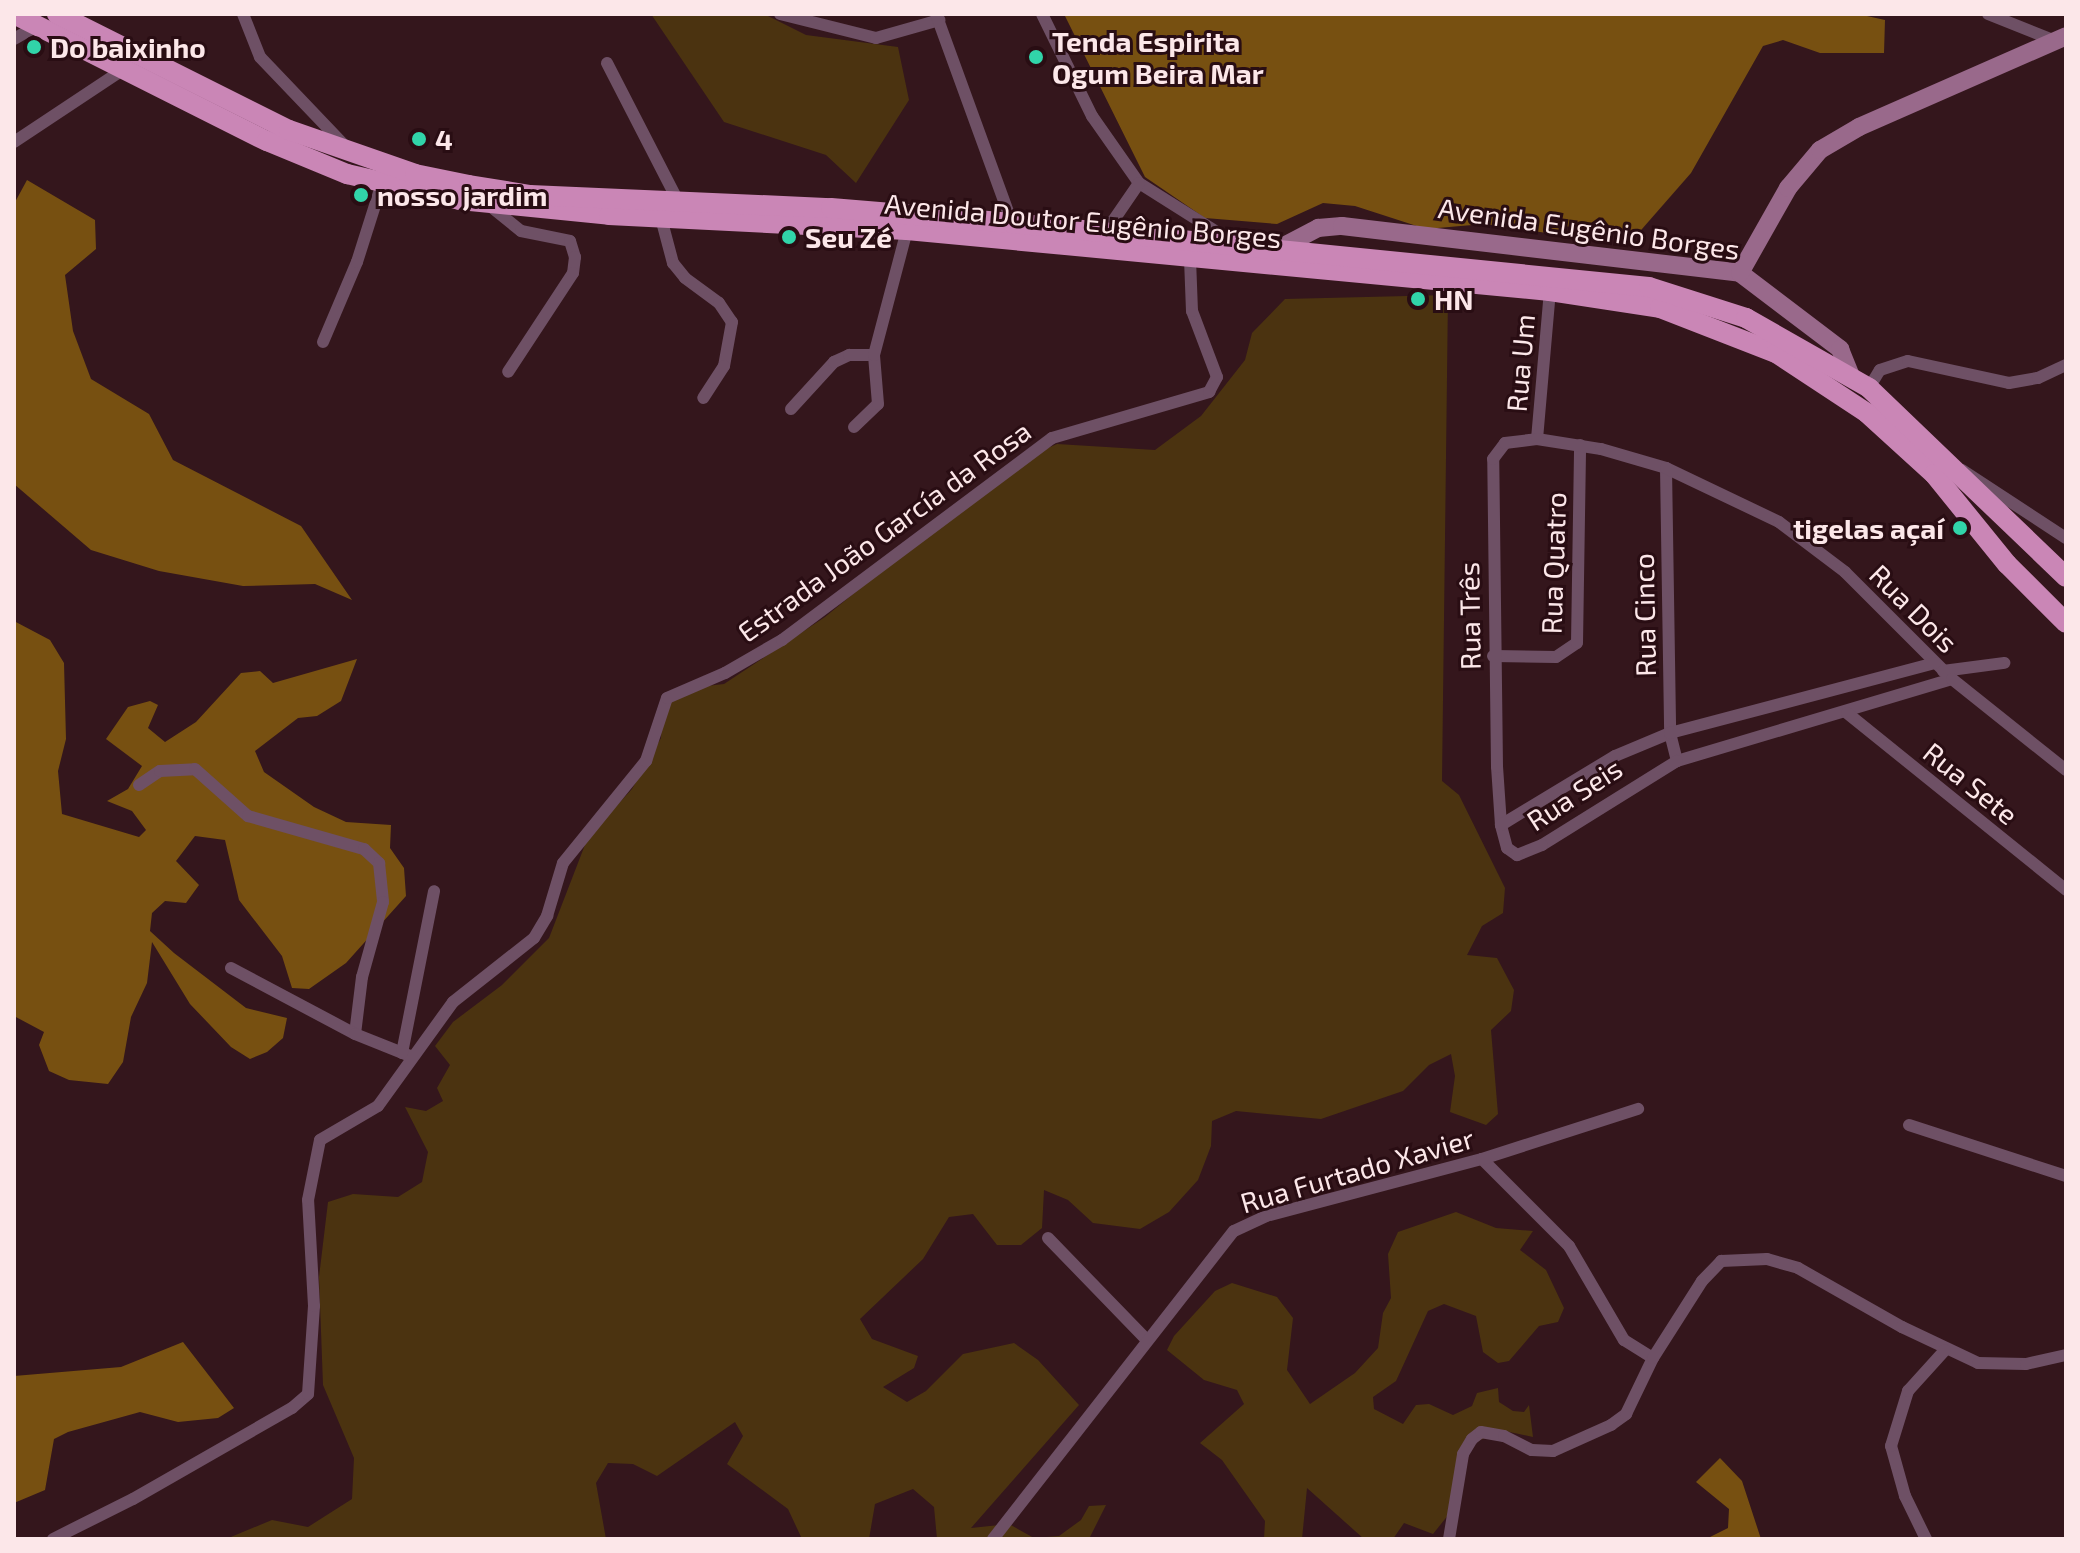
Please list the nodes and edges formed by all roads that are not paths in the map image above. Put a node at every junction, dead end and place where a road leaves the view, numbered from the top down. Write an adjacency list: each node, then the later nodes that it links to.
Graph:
1 (14, 14): 8 (highway, Avenida Doutor Eugênio Borges)
2 (57, 14): 14 (highway, Avenida Doutor Eugênio Borges)
3 (243, 14): 14 (street)
4 (780, 14): 7 (street)
5 (1042, 14): 16 (street)
6 (1988, 14): 9 (street)
7 (938, 17): 20 (street)
8 (38, 25): 10 (street); 12 (highway, Avenida Doutor Eugênio Borges)
9 (2060, 38): 26 (main road)
10 (14, 39)
11 (607, 63): 17 (street)
12 (124, 69): 13 (street); 15 (highway, Avenida Doutor Eugênio Borges)
13 (14, 142)
14 (353, 154): 17 (highway, Avenida Doutor Eugênio Borges)
15 (382, 183): 18 (highway, Avenida Doutor Eugênio Borges); 28 (street)
16 (1139, 183): 22 (street); 23 (street)
17 (678, 201): 20 (highway, Avenida Doutor Eugênio Borges)
18 (489, 205): 19 (highway, Avenida Doutor Eugênio Borges); 31 (street)
19 (661, 218): 21 (highway, Avenida Doutor Eugênio Borges); 34 (street)
20 (1012, 223): 22 (highway, Avenida Doutor Eugênio Borges)
21 (907, 230): 25 (highway, Avenida Doutor Eugênio Borges); 29 (street)
22 (1093, 232): 23 (highway, Avenida Doutor Eugênio Borges)
23 (1237, 245): 24 (highway, Avenida Doutor Eugênio Borges)
24 (1282, 247): 26 (main road, Avenida Eugênio Borges); 32 (highway, Avenida Doutor Eugênio Borges)
25 (1190, 259): 27 (highway, Avenida Doutor Eugênio Borges); 59 (street, Estrada João García da Rosa)
26 (1740, 273): 32 (main road, Avenida Eugênio Borges)
27 (1550, 291): 37 (street, Rua Um); 43 (highway, Avenida Doutor Eugênio Borges)
28 (323, 342)
29 (874, 355): 35 (street); 36 (street)
30 (2066, 365): 33 (street)
31 (508, 372)
32 (1851, 376): 33 (highway, Avenida Doutor Eugênio Borges)
33 (1869, 388): 39 (highway, Avenida Doutor Eugênio Borges)
34 (703, 398)
35 (791, 409)
36 (854, 427)
37 (1537, 439): 38 (street, Rua Dois); 46 (street, Rua Três)
38 (1580, 445): 40 (street, Rua Dois); 46 (street, Rua Quatro)
39 (1949, 462): 41 (street); 42 (highway, Avenida Doutor Eugênio Borges)
40 (1666, 468): 48 (street, Rua Dois); 50 (street, Rua Cinco)
41 (2066, 538)
42 (2066, 577)
43 (2047, 605): 44 (highway); 45 (highway, Avenida Doutor Eugênio Borges)
44 (2066, 615)
45 (2066, 623)
46 (1493, 656): 54 (street, Rua Três)
47 (2004, 663): 48 (street, Rua Seis)
48 (1943, 671): 49 (street, Rua Seis); 50 (street, Rua Seis); 52 (street, Rua Dois)
49 (1847, 713): 51 (street, Rua Seis); 55 (street, Rua Sete)
50 (1670, 733): 51 (street, Rua Cinco); 54 (street, Rua Seis)
51 (1677, 761): 54 (street, Rua Seis)
52 (2066, 770)
53 (139, 785): 58 (street)
54 (1501, 825)
55 (2066, 890)
56 (434, 891): 59 (street)
57 (231, 968): 58 (street)
58 (355, 1034): 59 (street)
59 (406, 1054): 69 (street, Estrada João García da Rosa)
60 (1638, 1109): 62 (street, Rua Furtado Xavier)
61 (1909, 1125): 63 (street)
62 (1482, 1159): 65 (street, Rua Furtado Xavier); 68 (street)
63 (2066, 1176)
64 (1048, 1238): 65 (street)
65 (1146, 1339): 70 (street, Rua Furtado Xavier)
66 (1945, 1350): 67 (street); 68 (street); 72 (street)
67 (2066, 1355)
68 (1653, 1358): 71 (street)
69 (53, 1539)
70 (993, 1539)
71 (1449, 1539)
72 (1926, 1539)

